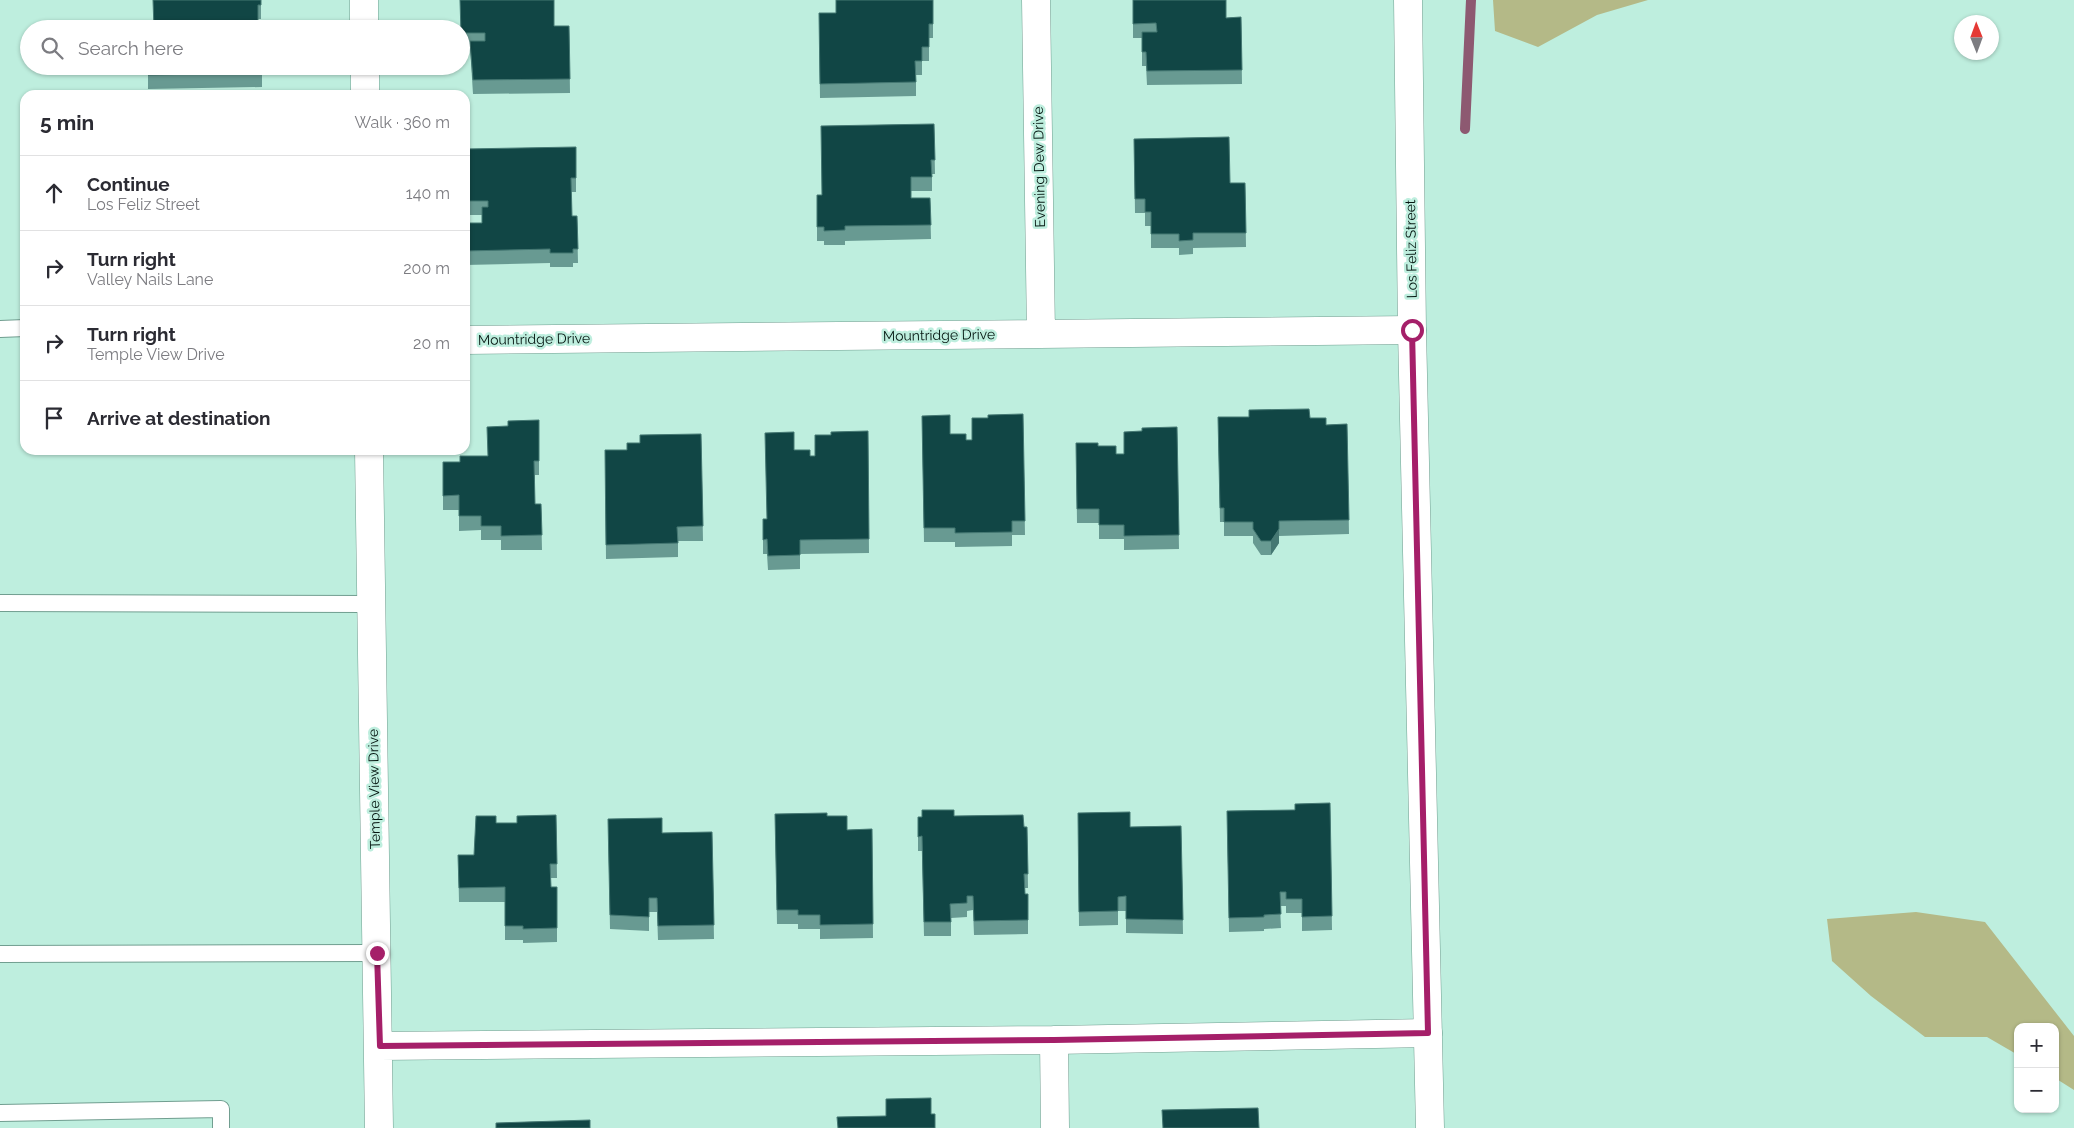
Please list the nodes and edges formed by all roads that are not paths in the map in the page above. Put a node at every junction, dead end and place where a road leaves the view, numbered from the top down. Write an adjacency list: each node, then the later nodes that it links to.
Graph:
1 (364, 0): 4 (street)
2 (1036, 0): 10 (street, Evening Dew Drive)
3 (1408, 0): 9 (street, Los Feliz Street)
4 (364, 20)
5 (365, 75): 6 (street)
6 (365, 90)
7 (20, 328): 8 (lane)
8 (0, 329)
9 (1412, 330): 10 (street, Mountridge Drive); 17 (street, Los Feliz Street)
10 (1042, 334): 11 (street, Mountridge Drive)
11 (470, 340)
12 (369, 455): 14 (street, Temple View Drive)
13 (0, 603): 14 (lane)
14 (370, 604): 15 (street, Temple View Drive)
15 (377, 953): 16 (lane); 19 (street, Temple View Drive)
16 (0, 954)
17 (1428, 1033): 18 (street); 24 (street, Los Feliz Street)
18 (1054, 1040): 19 (street); 23 (street)
19 (380, 1046): 22 (street, Temple View Drive)
20 (0, 1113): 21 (lane)
21 (221, 1128)
22 (380, 1128)
23 (1055, 1128)
24 (1430, 1128)

